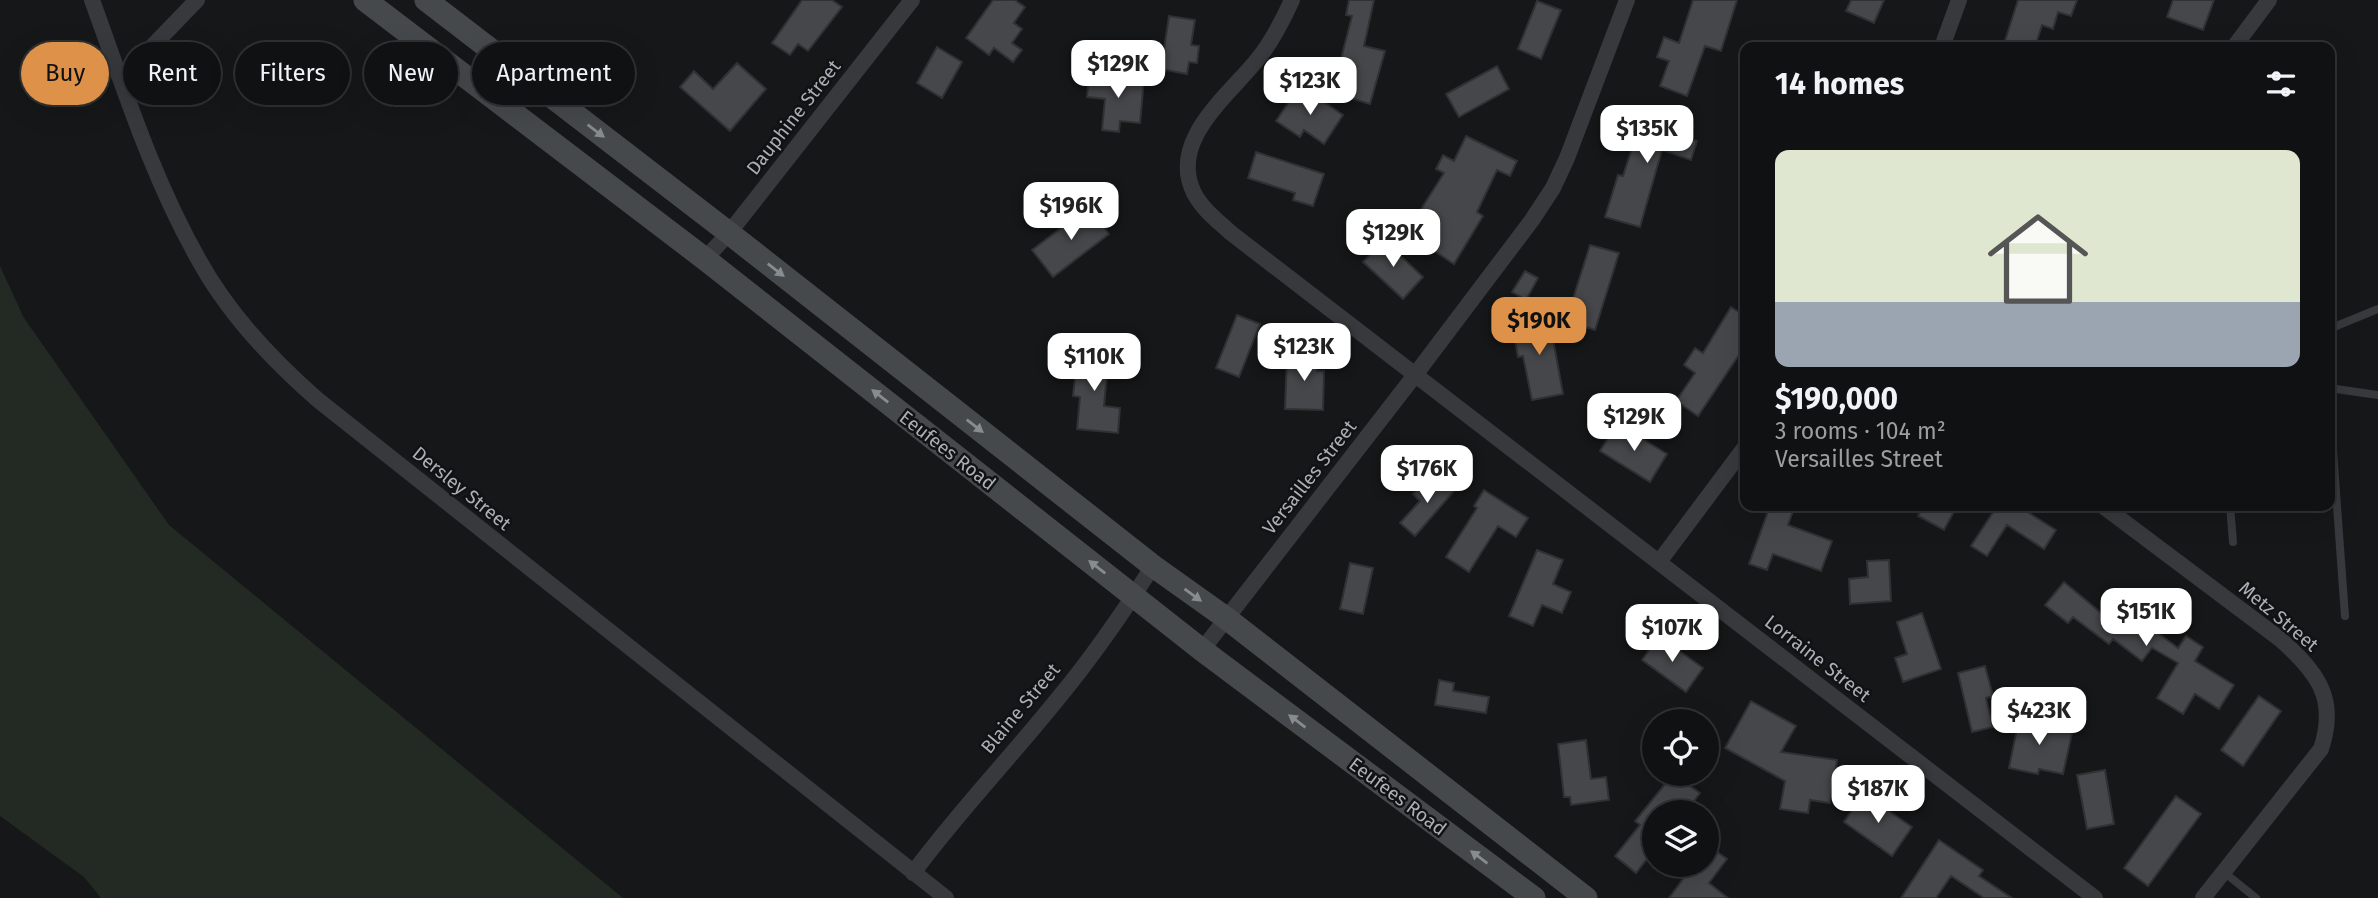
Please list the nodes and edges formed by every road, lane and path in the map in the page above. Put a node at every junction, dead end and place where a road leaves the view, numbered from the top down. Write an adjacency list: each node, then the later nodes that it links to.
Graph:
1 (92, 0): 12 (street, Dersley Street)
2 (197, 0): 12 (street)
3 (365, 0): 14 (main road, Eeufees Road)
4 (426, 0): 13 (main road, Eeufees Road, one-way to 13)
5 (912, 0): 13 (street, Dauphine Street)
6 (1292, 0): 17 (street, Lorraine Street)
7 (1627, 0): 17 (street, Versailles Street)
8 (1959, 0): 10 (street)
9 (2269, 0): 11 (street)
10 (1944, 42)
11 (2238, 42)
12 (120, 75): 31 (street, Dersley Street)
13 (729, 233): 14 (street, Dauphine Street); 26 (main road, Eeufees Road, one-way to 26)
14 (705, 259): 27 (main road, Eeufees Road, one-way to 14)
15 (2378, 309): 16 (lane)
16 (2335, 327)
17 (1415, 375): 25 (street, Lorraine Street); 29 (street, Versailles Street)
18 (2335, 389): 19 (lane)
19 (2378, 395)
20 (1740, 454): 25 (street)
21 (2335, 478): 28 (lane)
22 (2110, 511): 32 (street, Metz Street)
23 (2230, 511): 24 (lane)
24 (2233, 542)
25 (1660, 562): 36 (street, Lorraine Street)
26 (1153, 566): 27 (street, Blaine Street); 29 (main road, Eeufees Road, one-way to 29)
27 (1134, 596): 30 (main road, Eeufees Road); 31 (street, Blaine Street)
28 (2345, 616)
29 (1226, 618): 30 (street, Versailles Street); 35 (main road, Eeufees Road)
30 (1202, 650): 34 (main road, Eeufees Road, one-way to 30)
31 (913, 873): 33 (street, Dersley Street)
32 (2225, 873): 37 (street, Metz Street); 38 (lane)
33 (946, 898)
34 (1534, 898)
35 (1586, 898)
36 (2095, 898)
37 (2203, 898)
38 (2256, 898)

